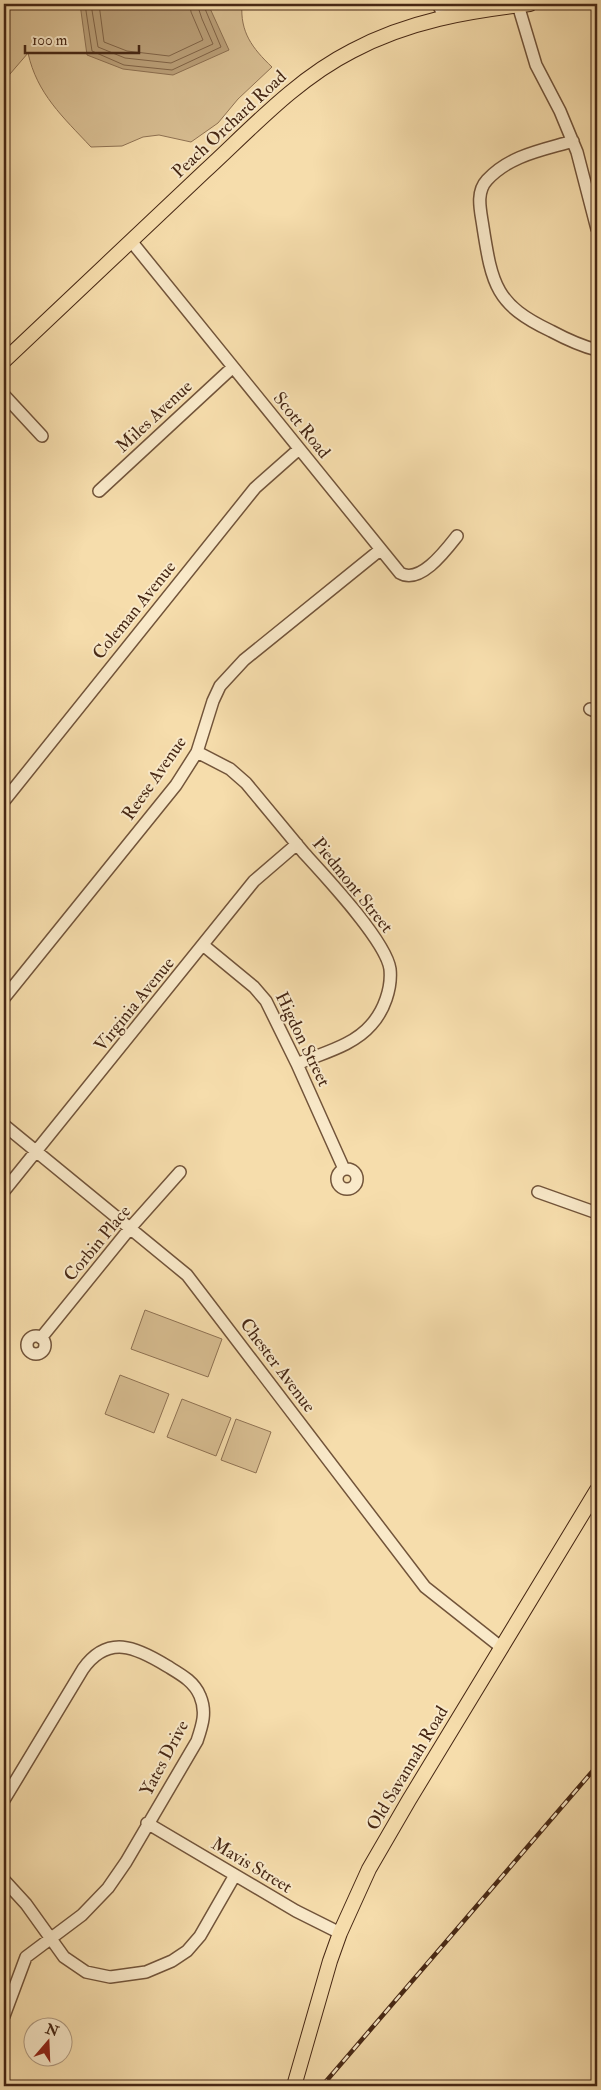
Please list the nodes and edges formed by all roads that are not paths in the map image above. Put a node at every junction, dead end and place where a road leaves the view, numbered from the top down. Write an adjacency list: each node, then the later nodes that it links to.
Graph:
1 (524, 4): 2 (main road, Peach Orchard Road); 3 (street)
2 (441, 10): 5 (main road, Peach Orchard Road)
3 (573, 141): 4 (street); 6 (street)
4 (597, 229)
5 (131, 241): 7 (main road, Peach Orchard Road); 8 (street, Scott Road)
6 (597, 350)
7 (4, 361)
8 (232, 367): 11 (street, Scott Road); 12 (street, Miles Avenue)
9 (4, 395): 10 (street)
10 (42, 436)
11 (299, 449): 14 (street, Scott Road); 16 (street, Coleman Avenue)
12 (99, 491)
13 (457, 536): 14 (street, Scott Road)
14 (380, 550): 15 (street, Reese Avenue)
15 (197, 752): 17 (street, Piedmont Street); 19 (street, Reese Avenue)
16 (4, 801)
17 (297, 844): 18 (street, Virginia Avenue); 20 (street, Piedmont Street)
18 (203, 945): 20 (street, Higdon Street); 22 (street, Virginia Avenue)
19 (4, 998)
20 (298, 1064): 23 (street, Higdon Street)
21 (4, 1125): 22 (street, Chester Avenue)
22 (37, 1152): 25 (street, Virginia Avenue); 28 (street, Chester Avenue)
23 (344, 1169)
24 (180, 1172): 28 (street, Corbin Place)
25 (4, 1191)
26 (538, 1192): 27 (street)
27 (597, 1213)
28 (131, 1228): 29 (street, Corbin Place); 31 (street, Chester Avenue)
29 (41, 1338)
30 (597, 1490): 31 (main road, Old Savannah Road)
31 (502, 1648): 36 (main road, Old Savannah Road)
32 (4, 1800): 33 (street, Yates Drive)
33 (148, 1823): 34 (street, Mavis Street); 37 (street, Yates Drive)
34 (235, 1875): 36 (street, Mavis Street); 37 (street)
35 (4, 1880): 37 (street)
36 (340, 1933): 39 (main road, Old Savannah Road)
37 (50, 1937): 38 (street, Yates Drive)
38 (4, 2012)
39 (294, 2086)

